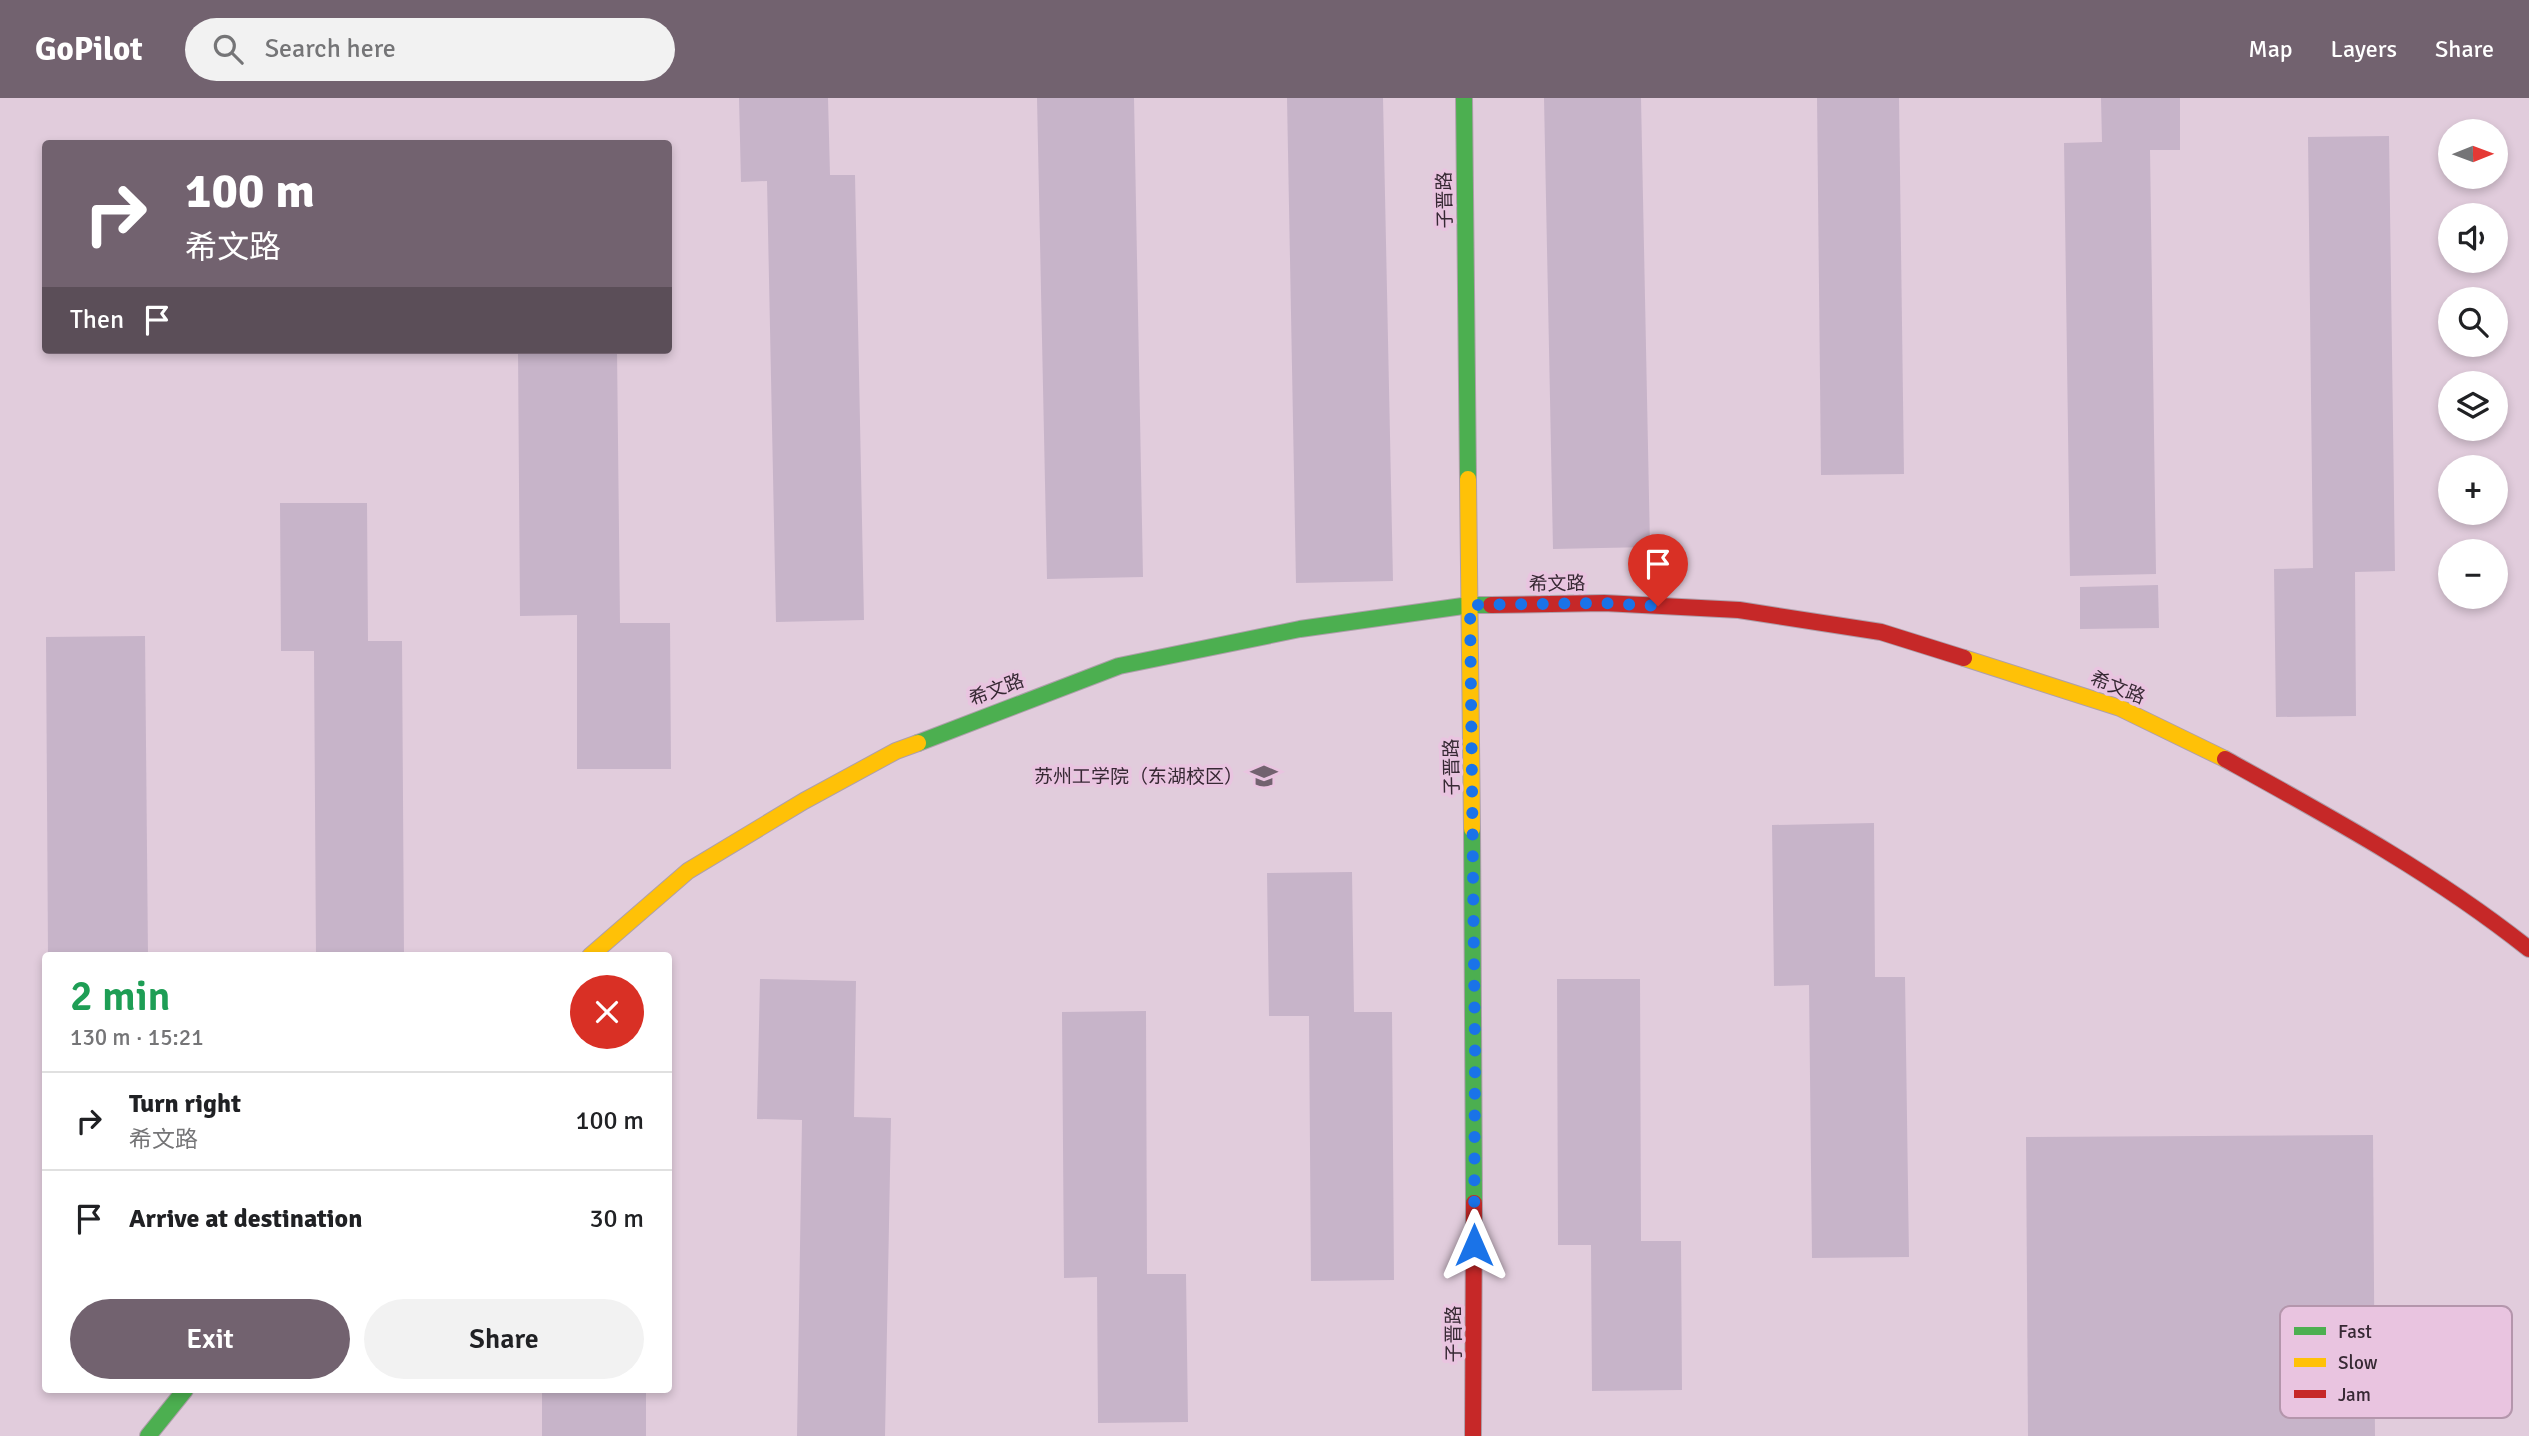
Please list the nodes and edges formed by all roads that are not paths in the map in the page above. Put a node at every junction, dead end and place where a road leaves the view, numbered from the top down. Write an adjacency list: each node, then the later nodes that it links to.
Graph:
1 (1464, 98): 2 (street, 子晋路)
2 (1470, 605): 3 (street, 希文路); 4 (street, 希文路); 7 (street, 子晋路)
3 (2529, 949)
4 (595, 952)
5 (183, 1393): 6 (street)
6 (148, 1436)
7 (1473, 1436)

